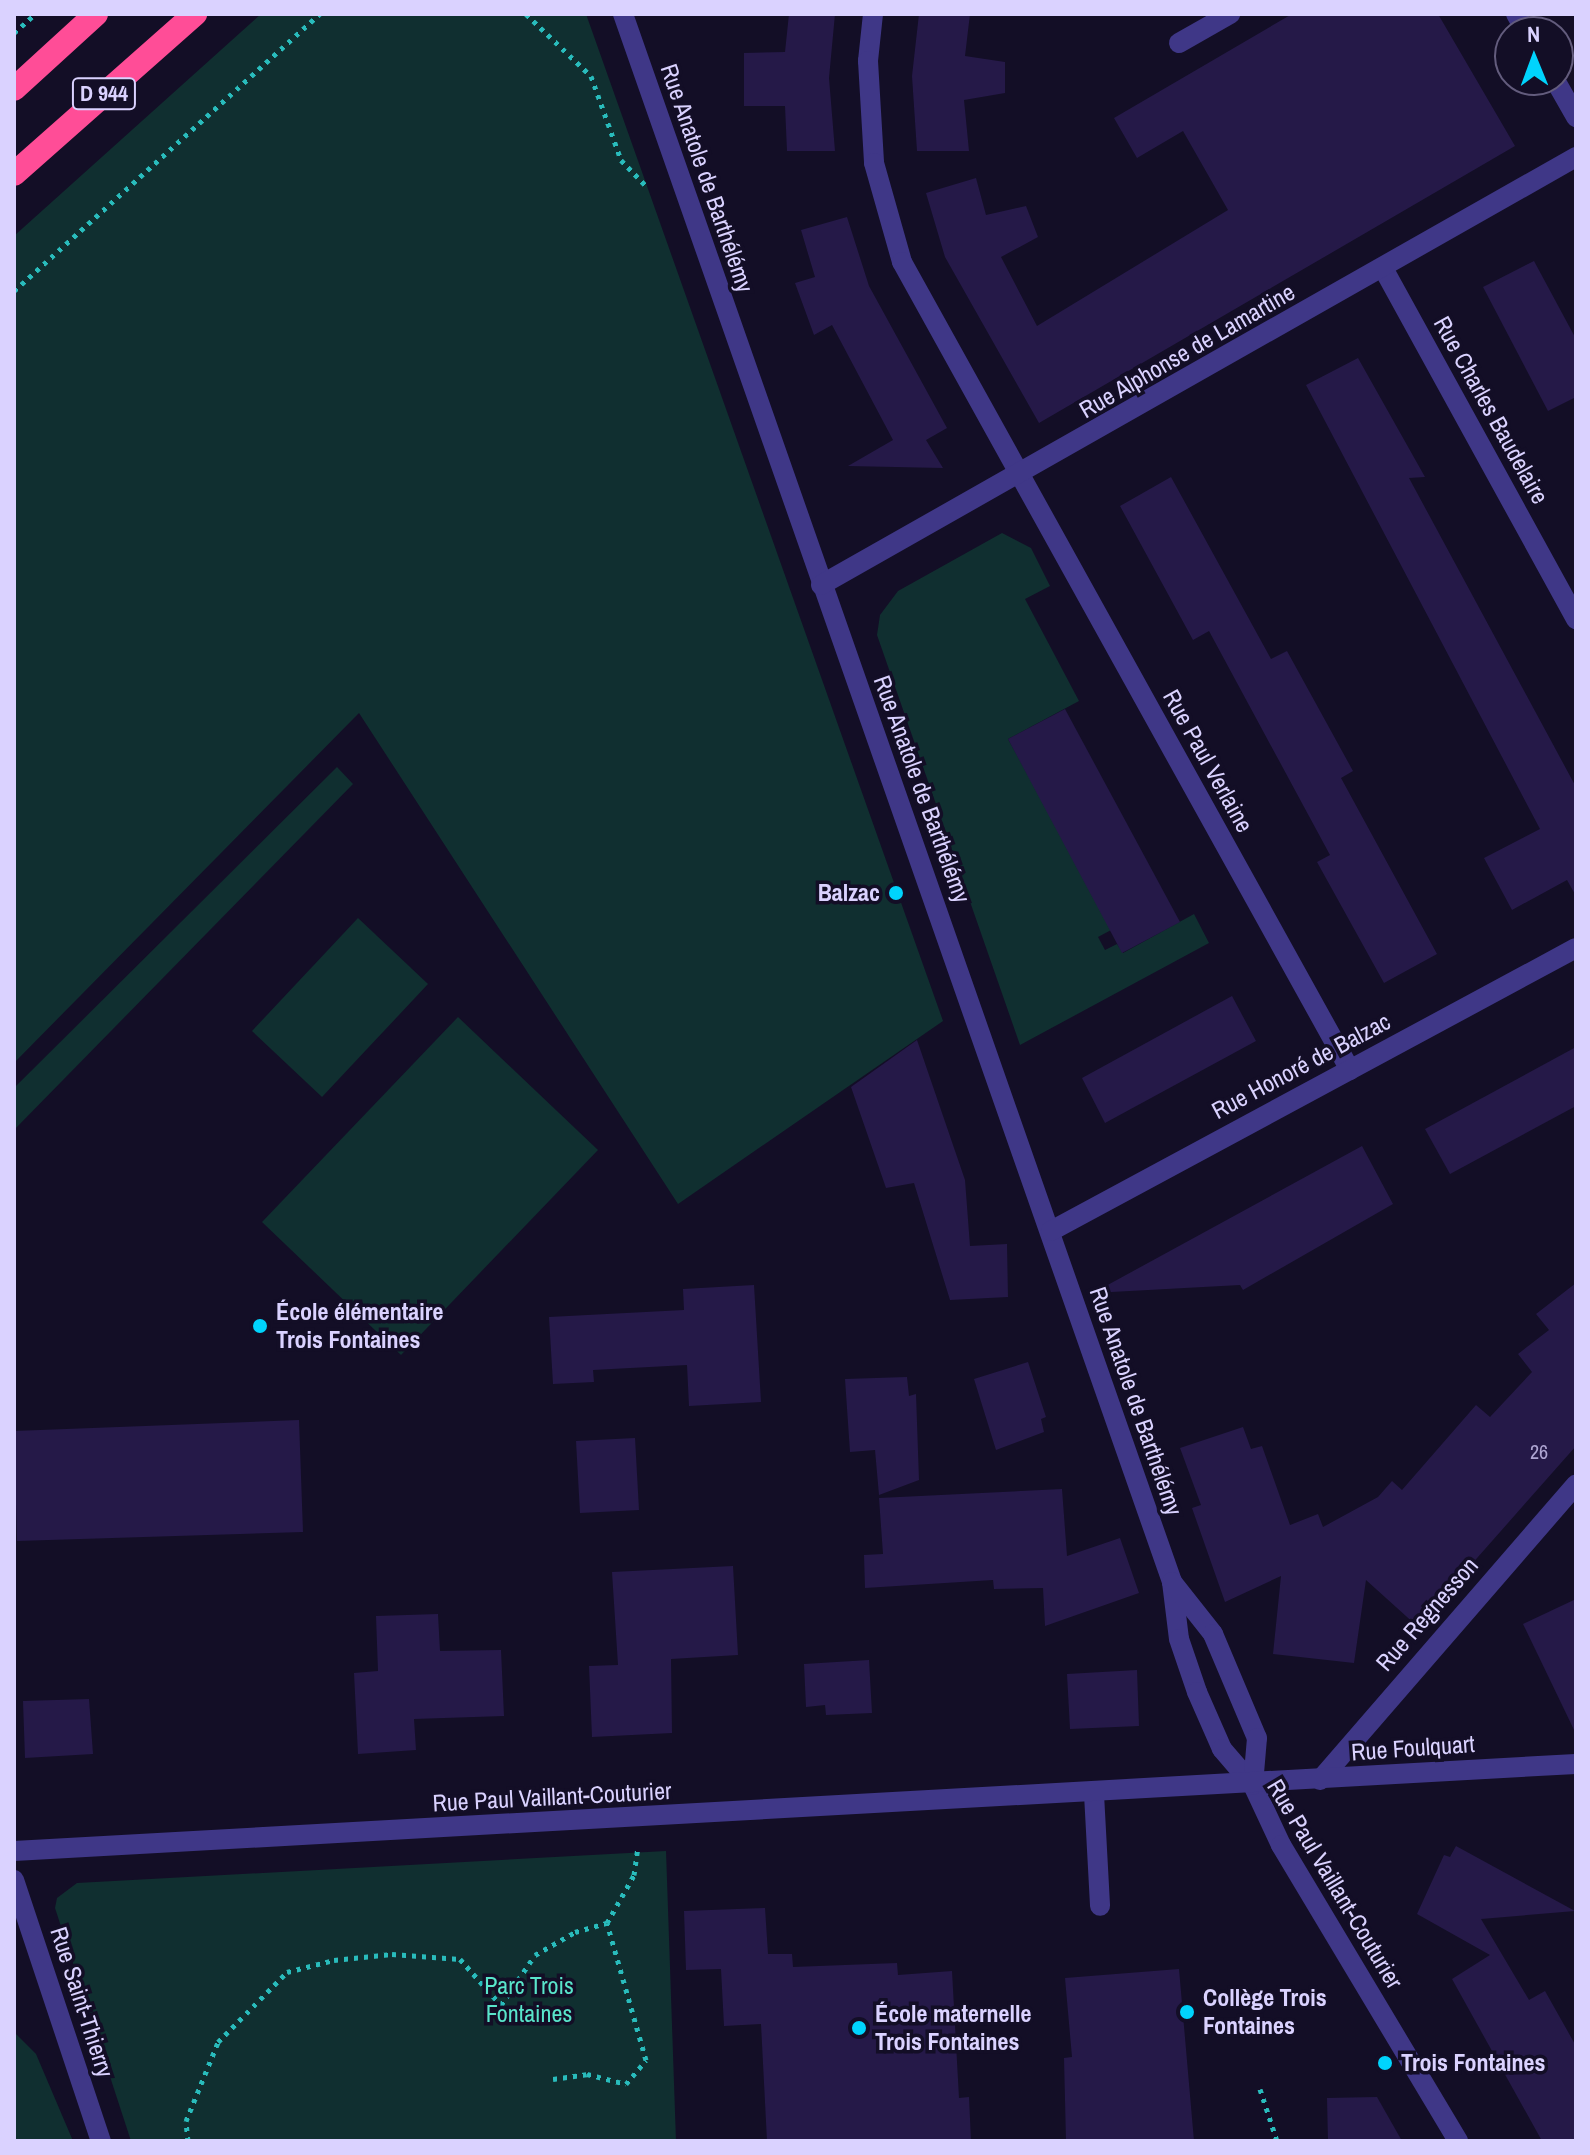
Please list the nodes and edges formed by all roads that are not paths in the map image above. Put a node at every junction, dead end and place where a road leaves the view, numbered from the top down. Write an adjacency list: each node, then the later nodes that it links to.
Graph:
1 (96, 14): 7 (highway, D 944)
2 (195, 14): 11 (highway, D 944)
3 (623, 14): 14 (street, Rue Anatole de Barthélémy)
4 (873, 14): 13 (street, Rue Paul Verlaine)
5 (1230, 14): 6 (street)
6 (1179, 43)
7 (14, 89)
8 (1564, 96): 9 (street)
9 (1576, 117)
10 (1576, 157): 12 (street, Rue Alphonse de Lamartine)
11 (14, 174)
12 (1383, 268): 13 (street, Rue Alphonse de Lamartine); 15 (street, Rue Charles Baudelaire)
13 (1020, 476): 14 (street, Rue Alphonse de Lamartine); 17 (street, Rue Paul Verlaine)
14 (821, 585): 18 (street, Rue Anatole de Barthélémy)
15 (1576, 619)
16 (1576, 948): 17 (street, Rue Honoré de Balzac)
17 (1350, 1070): 18 (street, Rue Honoré de Balzac)
18 (1051, 1231): 20 (street, Rue Anatole de Barthélémy)
19 (1576, 1484): 22 (street, Rue Regnesson)
20 (1172, 1582): 23 (street, Rue Anatole de Barthélémy); 23 (street, Rue Anatole de Barthélémy)
21 (1576, 1764): 22 (street, Rue Foulquart)
22 (1320, 1780): 23 (street, Rue Foulquart)
23 (1253, 1785): 24 (street, Rue Paul Vaillant-Couturier); 29 (street, Rue Paul Vaillant-Couturier)
24 (1094, 1794): 25 (street, Rue Paul Vaillant-Couturier); 27 (street)
25 (14, 1851)
26 (14, 1880): 28 (street, Rue Saint-Thierry)
27 (1100, 1906)
28 (101, 2141)
29 (1458, 2141)

